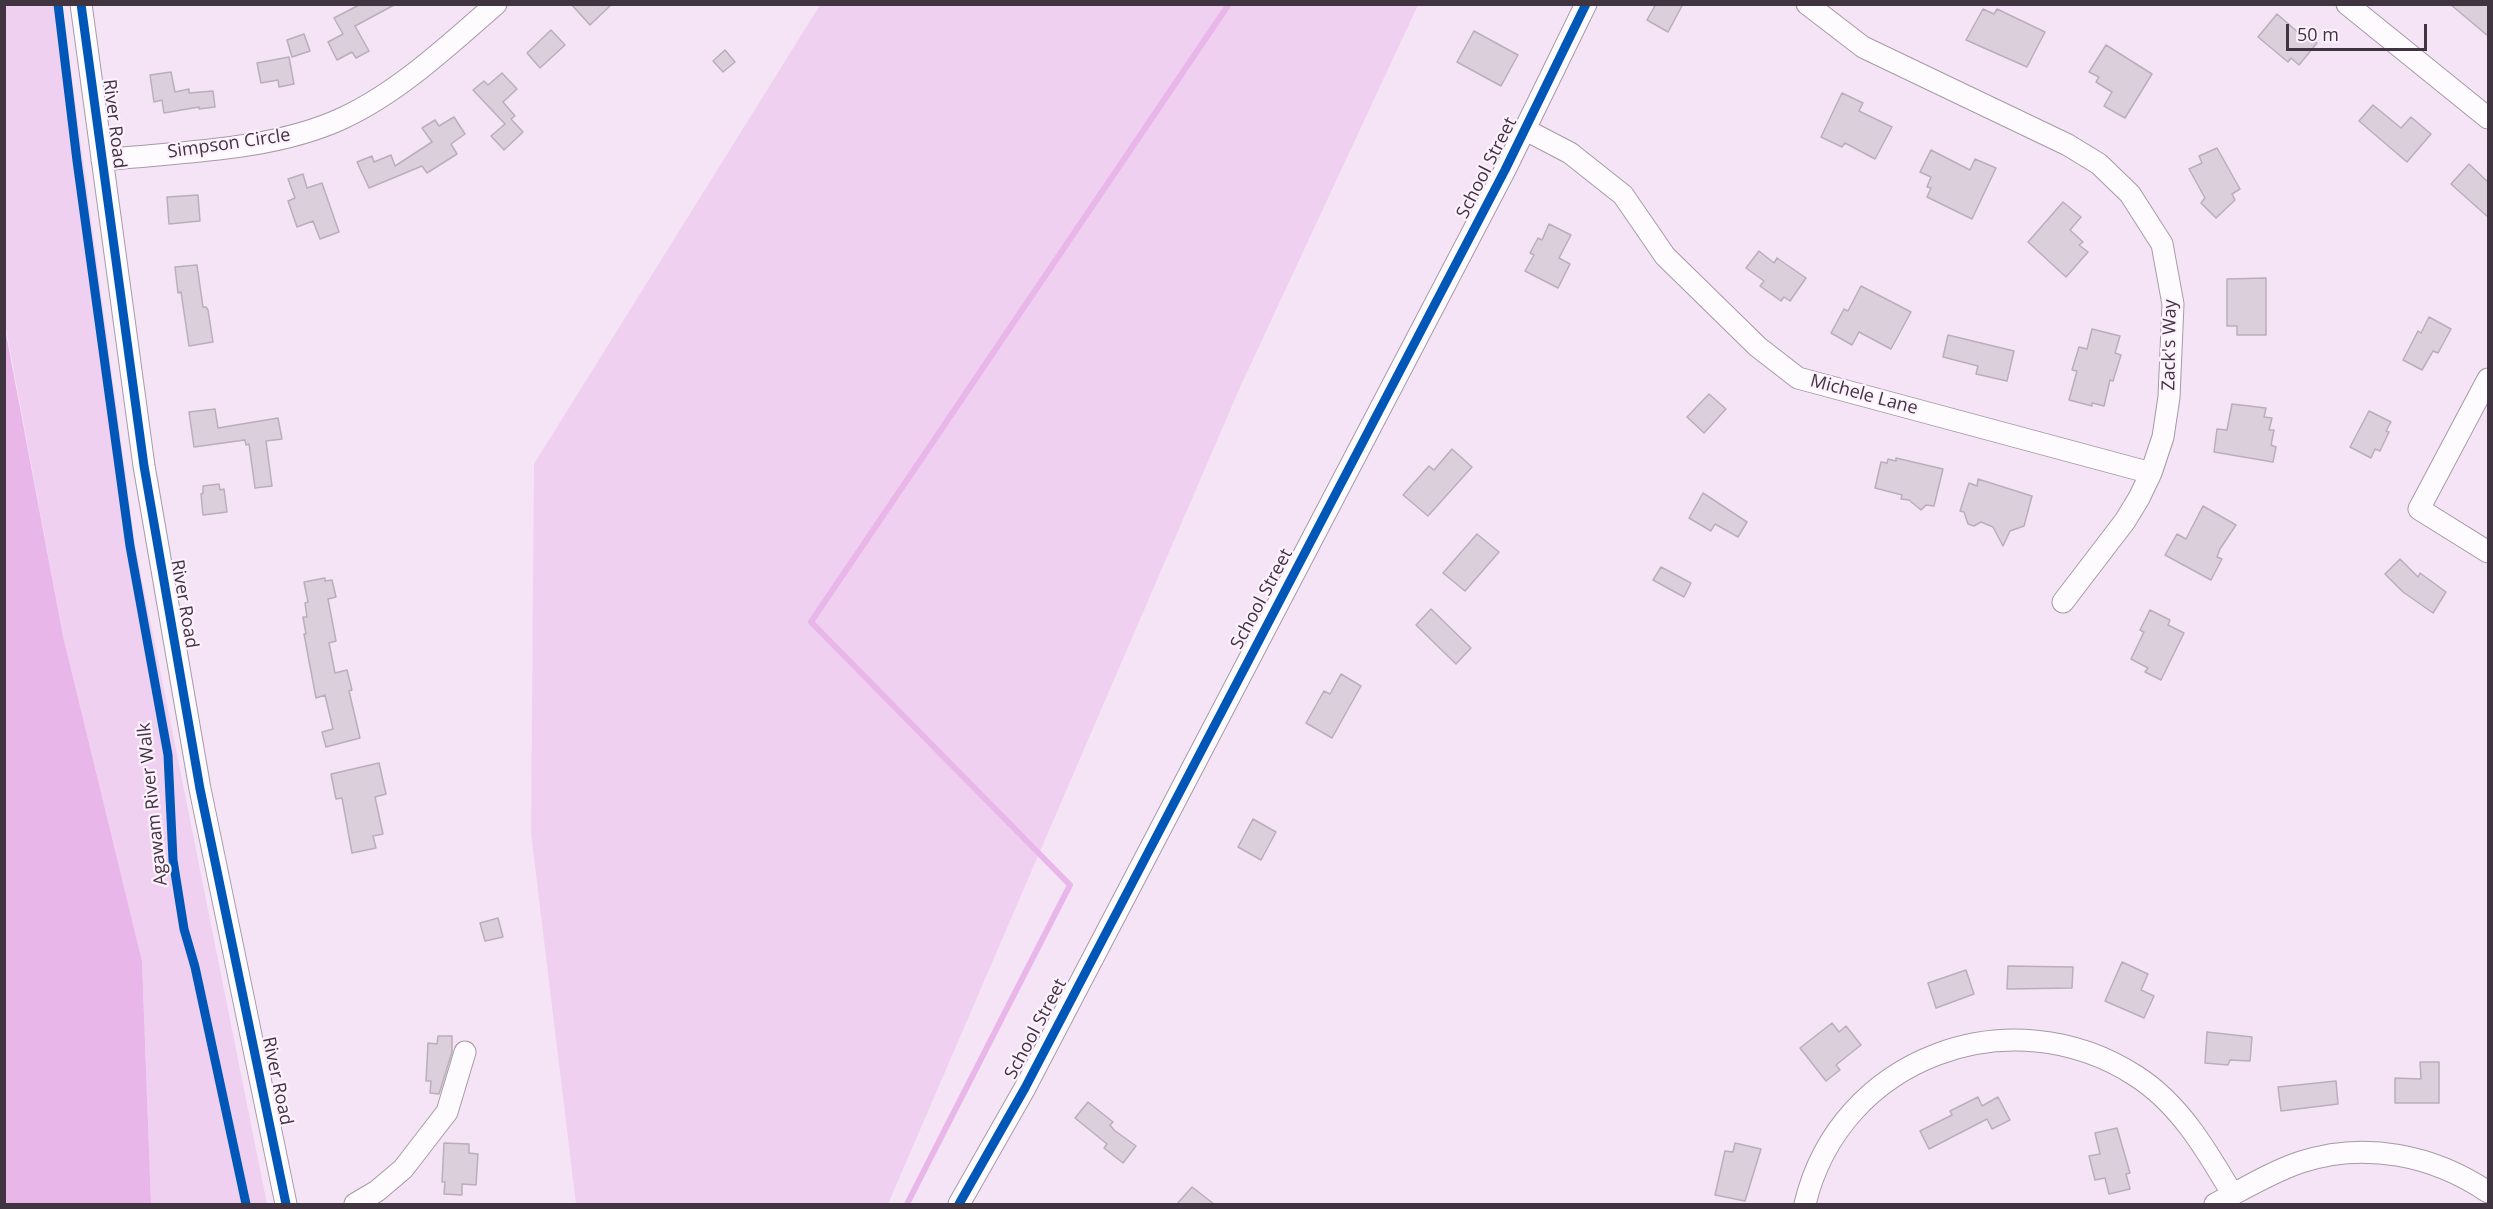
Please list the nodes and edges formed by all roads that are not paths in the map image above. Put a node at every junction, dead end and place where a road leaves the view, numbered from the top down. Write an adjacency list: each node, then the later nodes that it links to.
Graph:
1 (81, 4): 8 (street, River Road)
2 (496, 4): 8 (street, Simpson Circle)
3 (1586, 4): 7 (street, School Street)
4 (1808, 4): 10 (street, Zack's Way)
5 (2347, 4): 6 (street)
6 (2488, 118)
7 (1526, 130): 10 (street, Michele Lane); 18 (street, School Street)
8 (102, 160): 16 (street, River Road)
9 (2488, 379): 11 (street)
10 (2151, 473): 12 (street, Zack's Way)
11 (2488, 552)
12 (2063, 602)
13 (465, 1052): 17 (street)
14 (2488, 1192): 15 (street)
15 (2224, 1200): 19 (street)
16 (286, 1204)
17 (355, 1204)
18 (959, 1204)
19 (1805, 1204)

